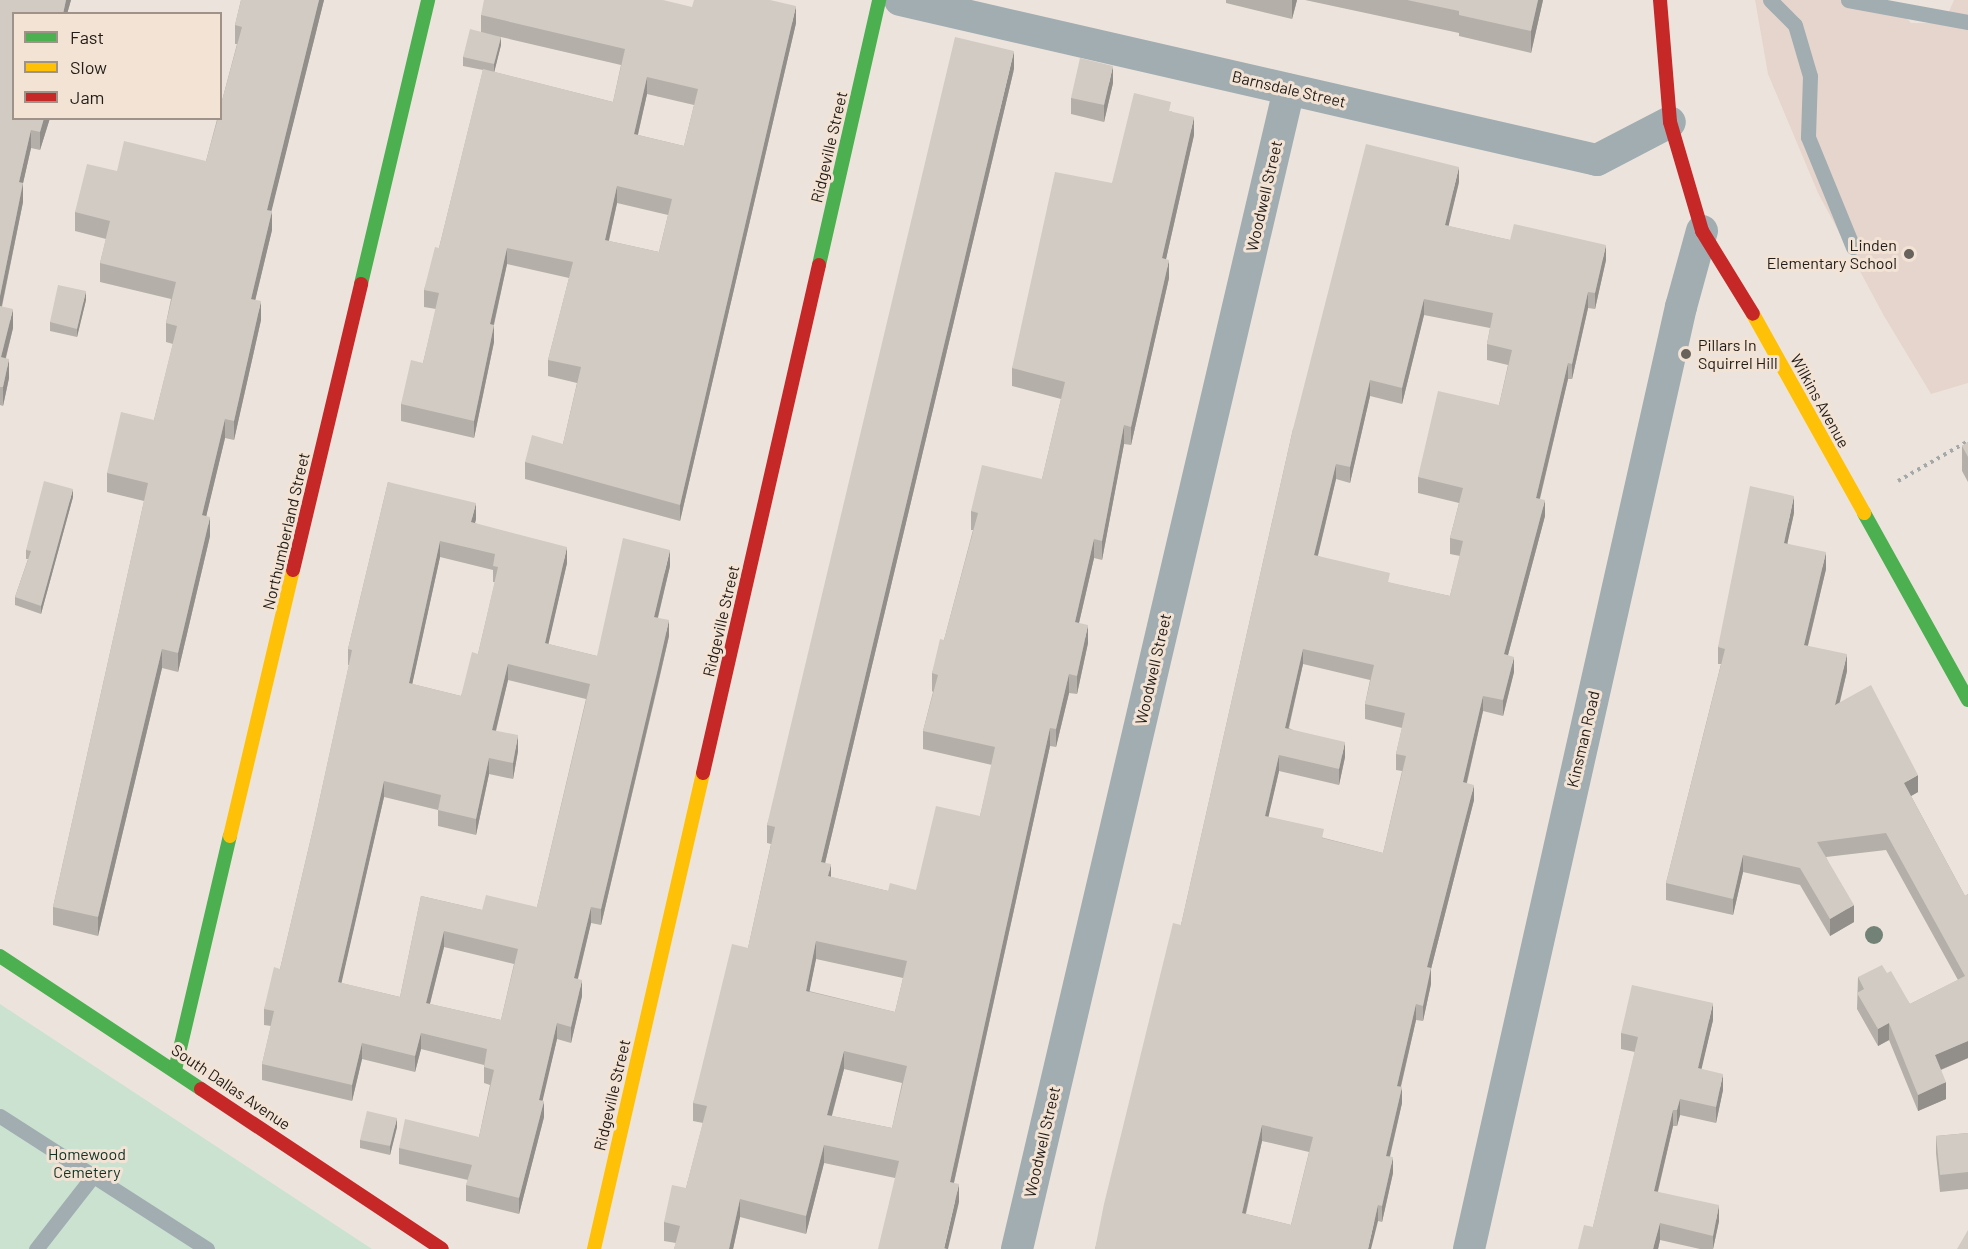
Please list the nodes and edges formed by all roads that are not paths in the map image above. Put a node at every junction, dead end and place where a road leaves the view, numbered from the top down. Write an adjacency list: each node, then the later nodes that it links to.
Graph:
1 (429, 0): 14 (street, Northumberland Street)
2 (879, 0): 20 (street, Ridgeville Street)
3 (900, 0): 8 (street, Barnsdale Street)
4 (1660, 0): 9 (street, Wilkins Avenue)
5 (1770, 0): 11 (lane)
6 (1848, 0): 7 (lane)
7 (1968, 22)
8 (1289, 89): 9 (street, Barnsdale Street); 21 (street, Woodwell Street)
9 (1670, 122): 10 (street, Wilkins Avenue)
10 (1702, 231): 12 (street, Wilkins Avenue); 22 (street, Kinsman Road)
11 (1853, 247)
12 (1968, 700)
13 (0, 956): 14 (street, South Dallas Avenue)
14 (175, 1070): 19 (street, South Dallas Avenue)
15 (0, 1116): 16 (lane)
16 (93, 1176): 17 (lane); 18 (lane)
17 (36, 1249)
18 (207, 1249)
19 (441, 1249)
20 (594, 1249)
21 (1017, 1249)
22 (1469, 1249)

